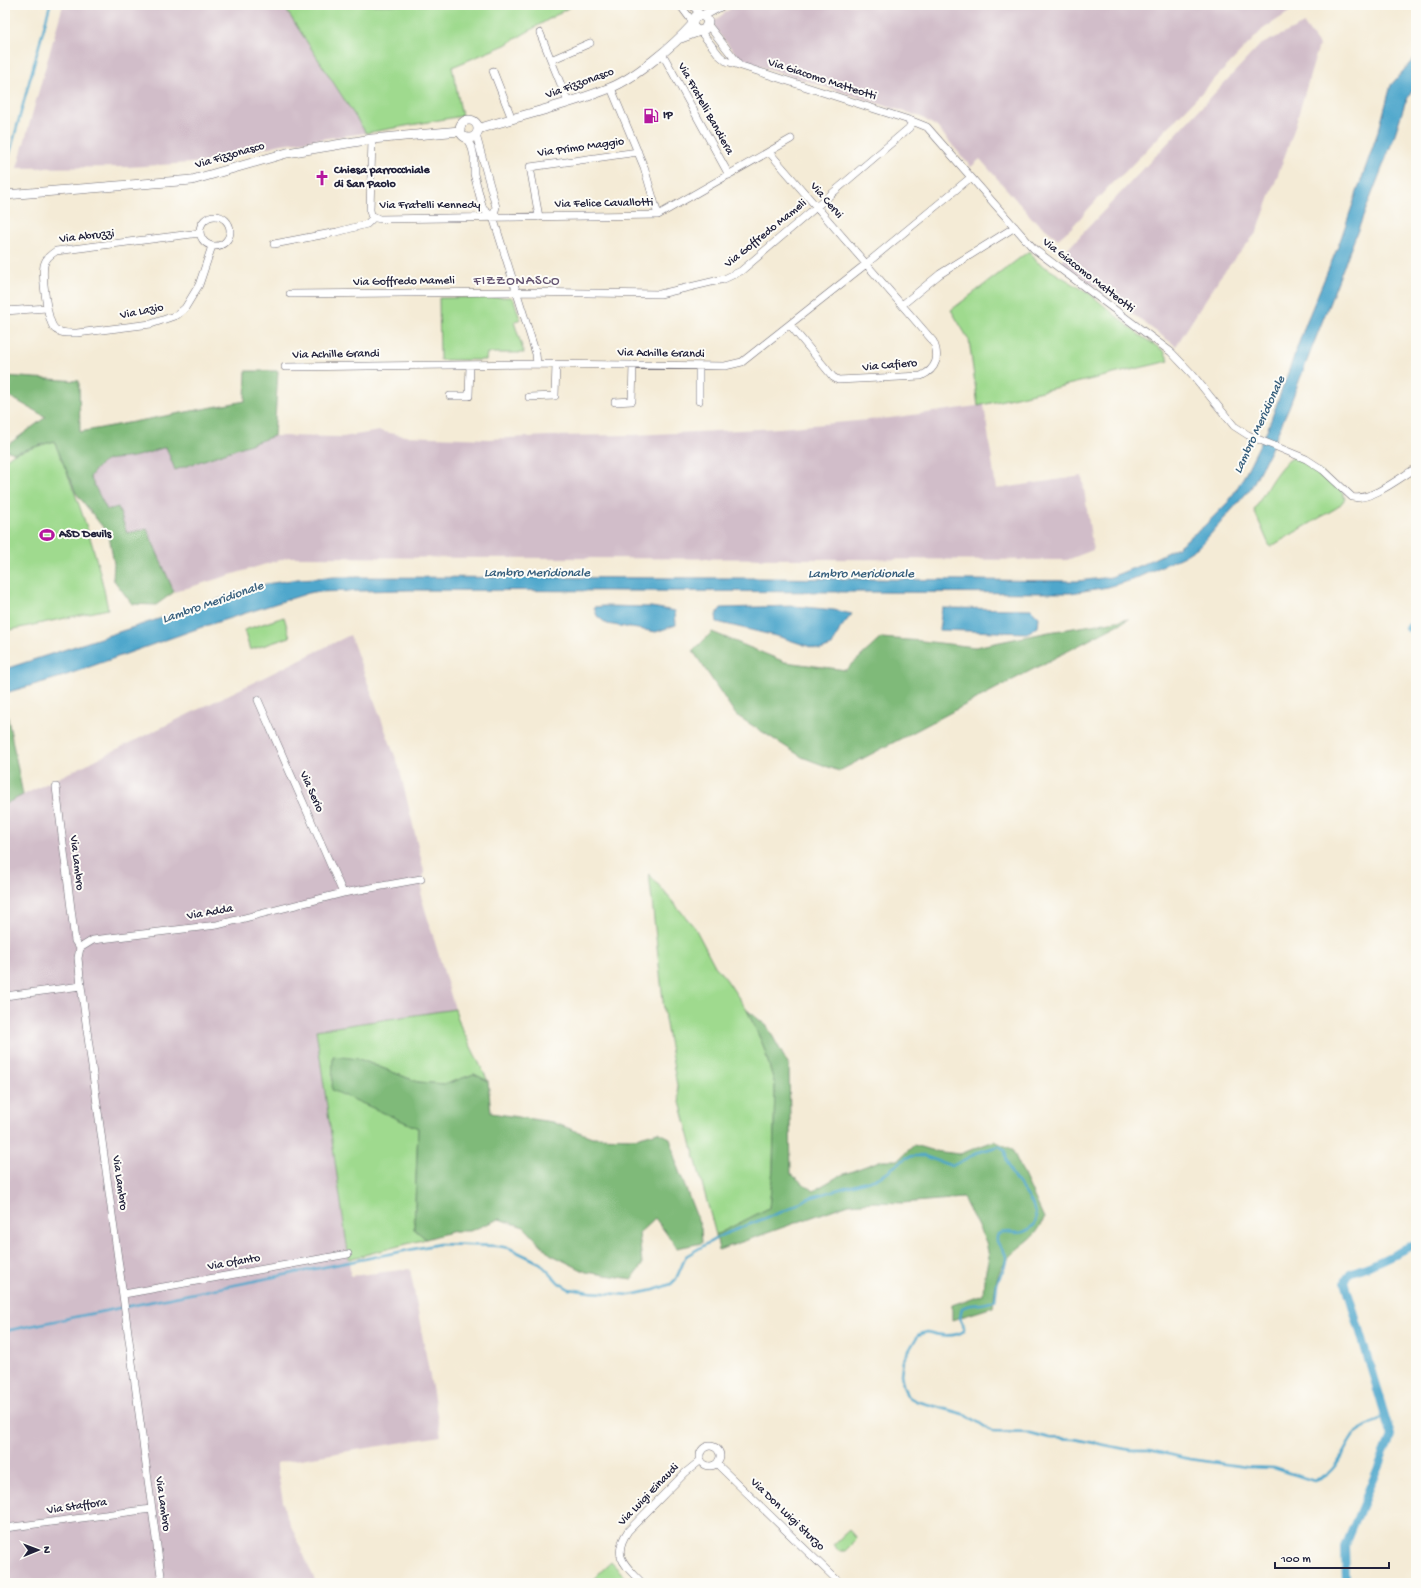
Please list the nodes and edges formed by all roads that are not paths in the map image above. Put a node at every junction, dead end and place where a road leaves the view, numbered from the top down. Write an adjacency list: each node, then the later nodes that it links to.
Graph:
1 (680, 5): 5 (street, Via Giacomo Matteotti)
2 (692, 5): 4 (street)
3 (719, 7): 4 (main road)
4 (705, 20): 5 (main road); 5 (main road); 10 (street)
5 (696, 27): 8 (main road, Via Fizzonasco); 10 (street, Via Giacomo Matteotti)
6 (540, 33): 9 (street)
7 (590, 43): 9 (street)
8 (662, 53): 12 (main road, Via Fizzonasco); 22 (street, Via Fratelli Bandiera)
9 (551, 60): 13 (street)
10 (738, 64): 15 (street, Via Giacomo Matteotti)
11 (493, 71): 14 (street)
12 (611, 88): 13 (main road, Via Fizzonasco); 20 (street)
13 (568, 102): 14 (main road, Via Fizzonasco)
14 (512, 119): 16 (main road, Via Fizzonasco)
15 (912, 121): 23 (street, Via Giacomo Matteotti); 25 (street, Via Goffredo Mameli)
16 (477, 132): 17 (main road, Via Fizzonasco); 17 (main road, Via Fizzonasco); 28 (street)
17 (463, 134): 18 (main road, Via Fizzonasco); 28 (street)
18 (372, 139): 24 (main road, Via Fizzonasco); 27 (street, Via Fratelli Kennedy)
19 (791, 139): 21 (street, Via Felice Cavallotti)
20 (638, 152): 26 (street); 29 (street, Via Primo Maggio)
21 (769, 152): 22 (street, Via Felice Cavallotti); 25 (street, Via Cervi)
22 (729, 175): 26 (street, Via Felice Cavallotti)
23 (970, 178): 30 (street, Via Giacomo Matteotti); 34 (street, Via Achille Grandi)
24 (5, 195)
25 (817, 208): 34 (street, Via Cervi); 35 (street, Via Goffredo Mameli)
26 (658, 214): 29 (street, Via Felice Cavallotti)
27 (374, 217): 28 (street, Via Fratelli Kennedy); 32 (street)
28 (493, 217): 29 (street, Via Felice Cavallotti); 35 (street)
29 (539, 217)
30 (1015, 227): 37 (street); 51 (street, Via Giacomo Matteotti)
31 (200, 233): 33 (street); 33 (street); 38 (street, Via Abruzzi)
32 (274, 244)
33 (212, 246): 38 (street, Via Lazio)
34 (866, 264): 37 (street, Via Cafiero); 40 (street, Via Achille Grandi)
35 (517, 292): 36 (street, Via Goffredo Mameli); 41 (street)
36 (290, 294)
37 (902, 305): 40 (street, Via Cafiero)
38 (47, 308): 39 (street)
39 (5, 311)
40 (790, 325): 45 (street, Via Achille Grandi)
41 (537, 364): 42 (street, Via Achille Grandi); 43 (street, Via Achille Grandi)
42 (556, 364): 44 (street, Via Achille Grandi); 48 (street)
43 (470, 365): 46 (street, Via Achille Grandi); 47 (street)
44 (633, 365): 45 (street, Via Achille Grandi); 50 (street)
45 (699, 366): 49 (street)
46 (285, 367)
47 (450, 396)
48 (529, 397)
49 (699, 401)
50 (615, 402)
51 (1416, 468)
52 (258, 700): 55 (street, Via Serio)
53 (56, 787): 56 (street, Via Lambro)
54 (421, 879): 55 (street, Via Adda)
55 (343, 893): 56 (street, Via Adda)
56 (80, 948): 57 (street, Via Lambro)
57 (81, 986): 58 (street); 60 (street, Via Lambro)
58 (5, 996)
59 (348, 1254): 60 (street, Via Ofanto)
60 (124, 1297): 63 (street, Via Lambro)
61 (701, 1460): 62 (street); 62 (street); 66 (street, Via Luigi Einaudi)
62 (717, 1464): 67 (street, Via Don Luigi Sturzo)
63 (151, 1509): 64 (street, Via Staffora); 65 (street, Via Lambro)
64 (5, 1528)
65 (162, 1583)
66 (642, 1583)
67 (840, 1583)

